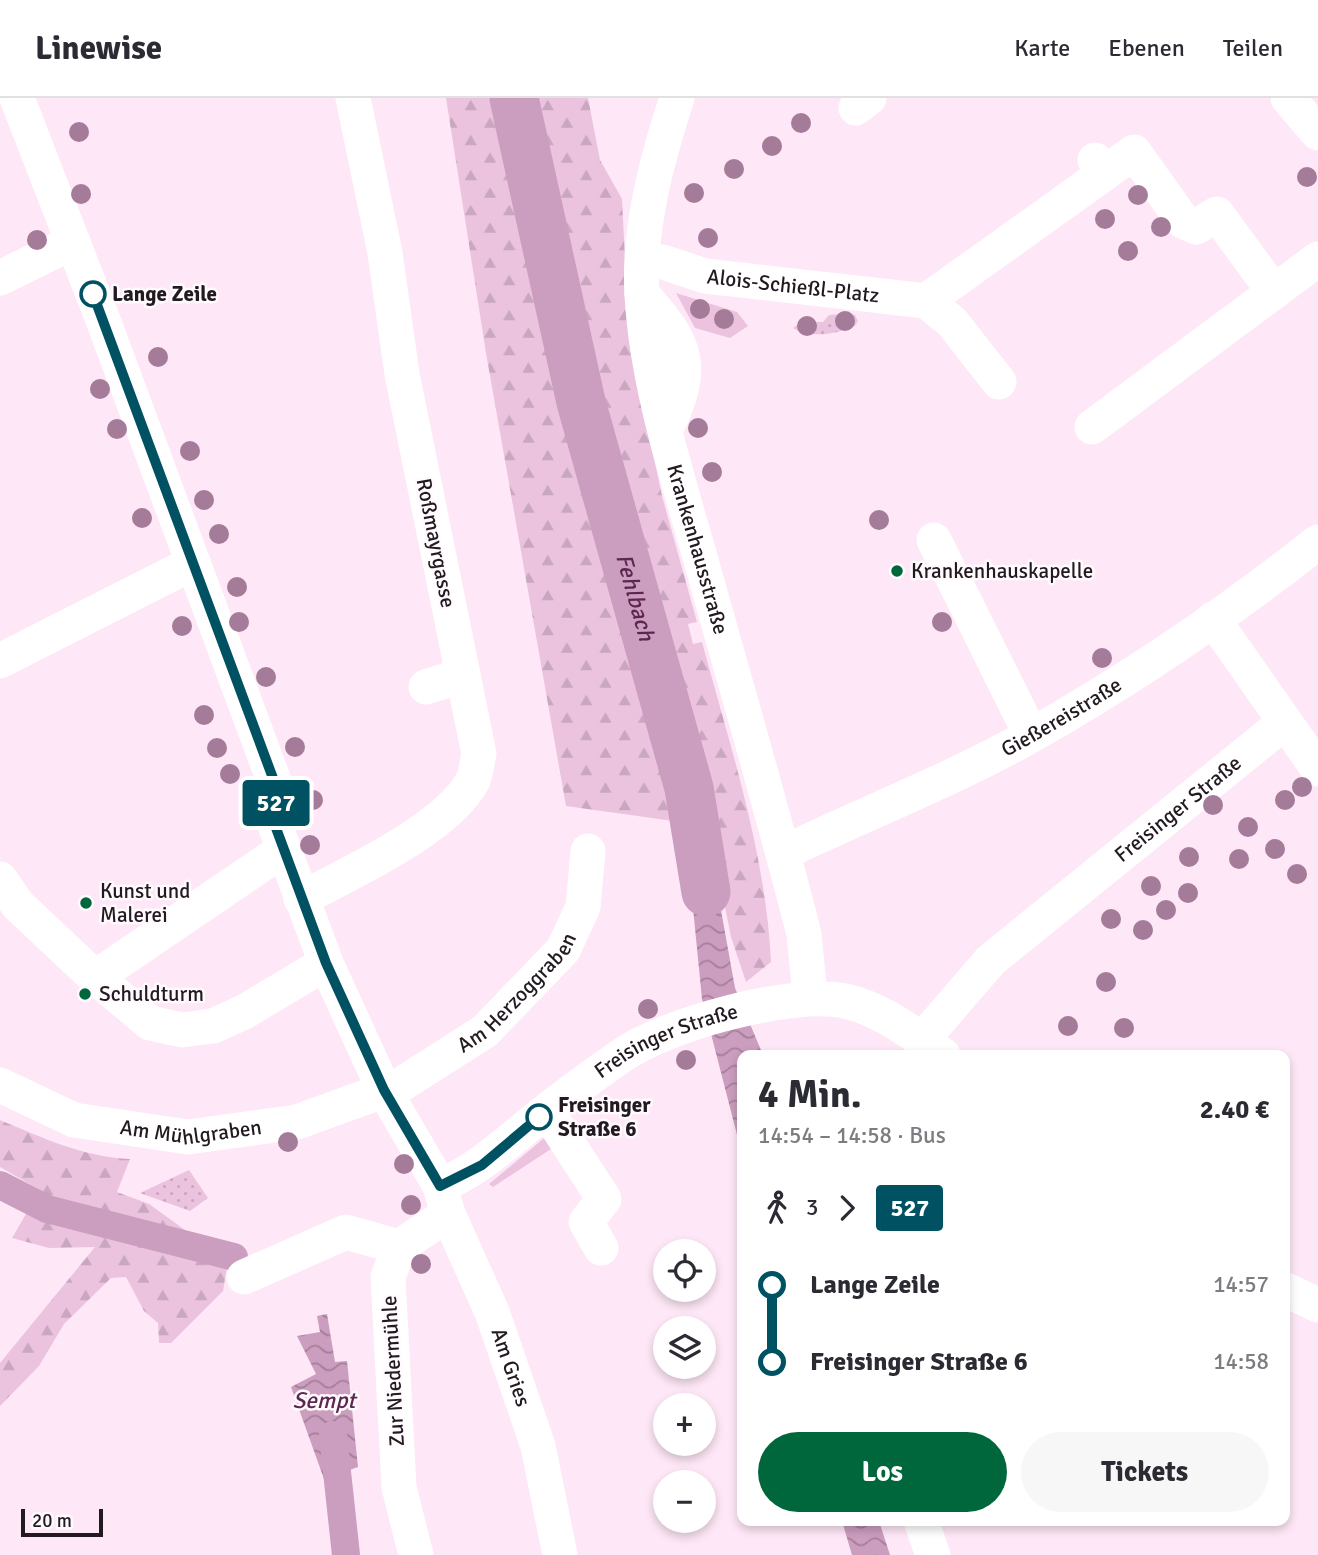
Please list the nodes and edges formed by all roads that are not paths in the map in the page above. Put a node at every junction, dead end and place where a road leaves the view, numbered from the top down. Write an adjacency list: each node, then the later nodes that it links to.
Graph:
1 (17, 98): 6 (street)
2 (353, 98): 19 (street, Roßmayrgasse)
3 (677, 98): 26 (street, Krankenhausstraße)
4 (1288, 98): 5 (street)
5 (1318, 133)
6 (73, 242): 9 (street); 16 (street)
7 (1318, 259): 10 (street)
8 (663, 261): 11 (street, Alois-Schießl-Platz)
9 (0, 278)
10 (1274, 292): 11 (street); 13 (street)
11 (926, 301): 12 (street)
12 (999, 382)
13 (1102, 419)
14 (933, 540): 22 (street)
15 (1318, 542): 17 (street, Gießereistraße)
16 (193, 563): 18 (street); 24 (street)
17 (1213, 619): 21 (street); 22 (street, Gießereistraße)
18 (0, 662)
19 (463, 675): 20 (street); 28 (street, Roßmayrgasse)
20 (426, 687)
21 (1285, 722): 23 (street); 32 (street, Freisinger Straße)
22 (1031, 735): 26 (street, Gießereistraße)
23 (1318, 769)
24 (284, 850): 28 (street); 30 (street)
25 (588, 851): 34 (street, Am Herzoggraben)
26 (783, 853): 31 (street, Krankenhausstraße)
27 (0, 879): 30 (street)
28 (301, 899): 29 (street)
29 (326, 963): 30 (street); 34 (street)
30 (96, 977)
31 (810, 998): 32 (street, Freisinger Straße); 35 (street, Freisinger Straße)
32 (932, 1048)
33 (0, 1085): 34 (street, Am Mühlgraben)
34 (384, 1090): 36 (street)
35 (547, 1111): 36 (street, Freisinger Straße); 38 (street)
36 (444, 1200): 37 (street); 44 (street, Am Gries)
37 (399, 1247): 39 (street); 43 (street, Zur Niedermühle)
38 (601, 1248)
39 (244, 1277)
40 (1290, 1292): 41 (street)
41 (1318, 1305)
42 (923, 1526): 45 (street)
43 (416, 1555)
44 (559, 1555)
45 (933, 1555)

